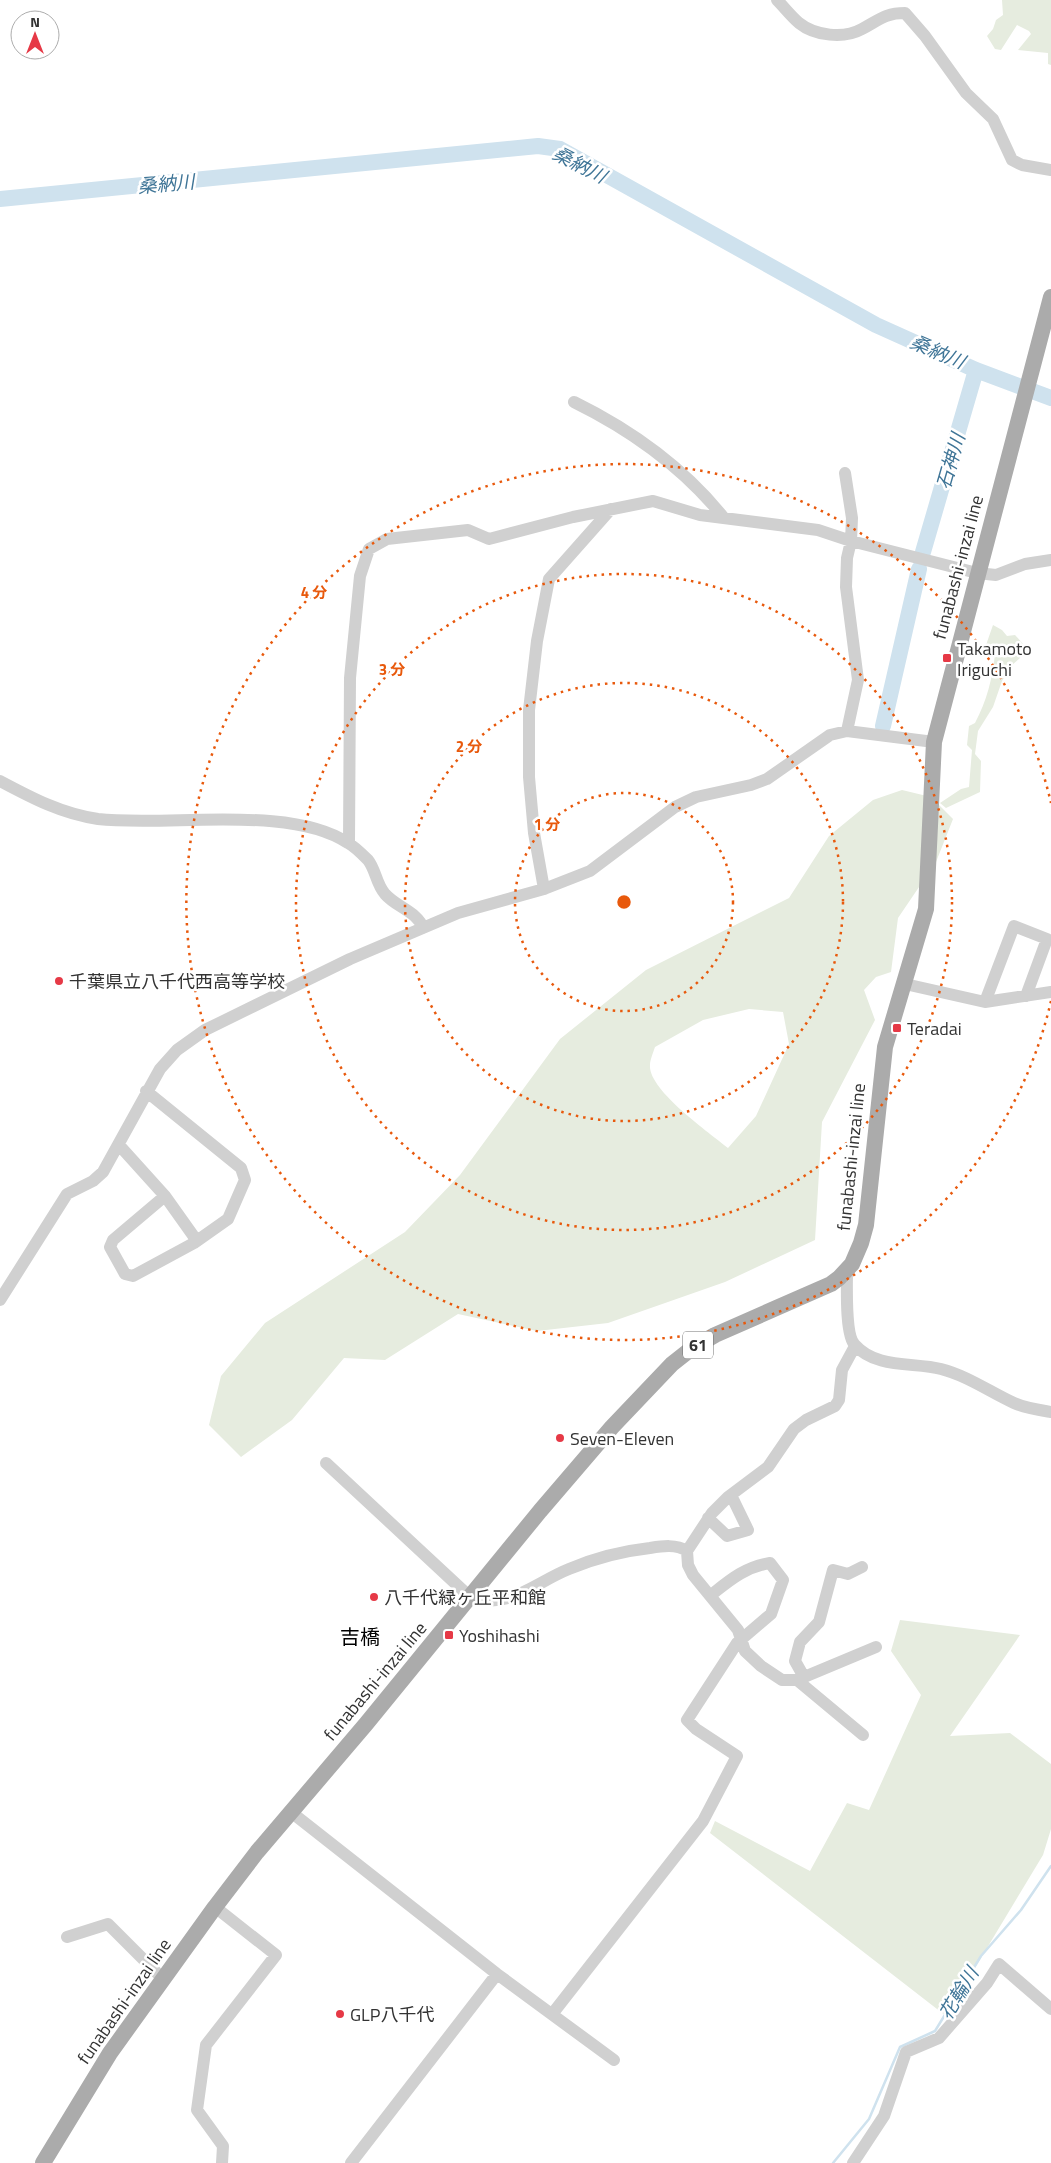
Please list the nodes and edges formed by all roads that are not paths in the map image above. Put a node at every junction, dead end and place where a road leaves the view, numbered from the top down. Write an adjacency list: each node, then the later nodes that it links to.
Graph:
1 (777, 0): 2 (street)
2 (1051, 170)
3 (1051, 297): 10 (main road, funabashi-inzai line / 61)
4 (574, 402): 7 (street)
5 (845, 473): 8 (street)
6 (611, 509): 7 (street); 14 (street); 15 (street)
7 (724, 518): 8 (street)
8 (851, 541): 10 (street); 11 (street)
9 (1051, 560): 10 (street)
10 (977, 573): 12 (main road, funabashi-inzai line / 61)
11 (847, 731): 12 (street); 15 (street)
12 (934, 742): 17 (main road, funabashi-inzai line / 61)
13 (0, 781): 14 (street)
14 (349, 843): 16 (street)
15 (544, 889): 16 (street)
16 (423, 928): 21 (street)
17 (905, 984): 20 (street); 25 (main road, funabashi-inzai line / 61)
18 (1051, 992): 19 (street)
19 (1026, 996): 20 (street); 20 (street)
20 (985, 1002)
21 (146, 1091): 22 (street); 24 (street)
22 (119, 1145): 23 (street); 26 (street)
23 (165, 1196): 24 (street); 24 (street)
24 (197, 1241)
25 (847, 1271): 27 (street); 35 (main road, funabashi-inzai line / 61)
26 (0, 1300)
27 (855, 1346): 28 (street); 30 (street)
28 (1051, 1412)
29 (326, 1464): 35 (street)
30 (731, 1495): 31 (street); 31 (street)
31 (708, 1518): 32 (street)
32 (687, 1551): 34 (street); 35 (street)
33 (862, 1567): 38 (street)
34 (711, 1595): 36 (street); 36 (street)
35 (470, 1596): 40 (main road, funabashi-inzai line / 61)
36 (741, 1639): 38 (street); 46 (street)
37 (876, 1647): 38 (street)
38 (801, 1679): 39 (street)
39 (863, 1735)
40 (291, 1812): 41 (main road, funabashi-inzai line / 61); 43 (street)
41 (215, 1907): 44 (main road, funabashi-inzai line / 61); 49 (street)
42 (67, 1937): 44 (street)
43 (497, 1974): 46 (street); 50 (street)
44 (163, 1979): 48 (main road, funabashi-inzai line / 61)
45 (1051, 2009): 51 (street)
46 (553, 2013): 47 (street)
47 (614, 2060)
48 (43, 2163)
49 (222, 2163)
50 (351, 2163)
51 (853, 2163)

